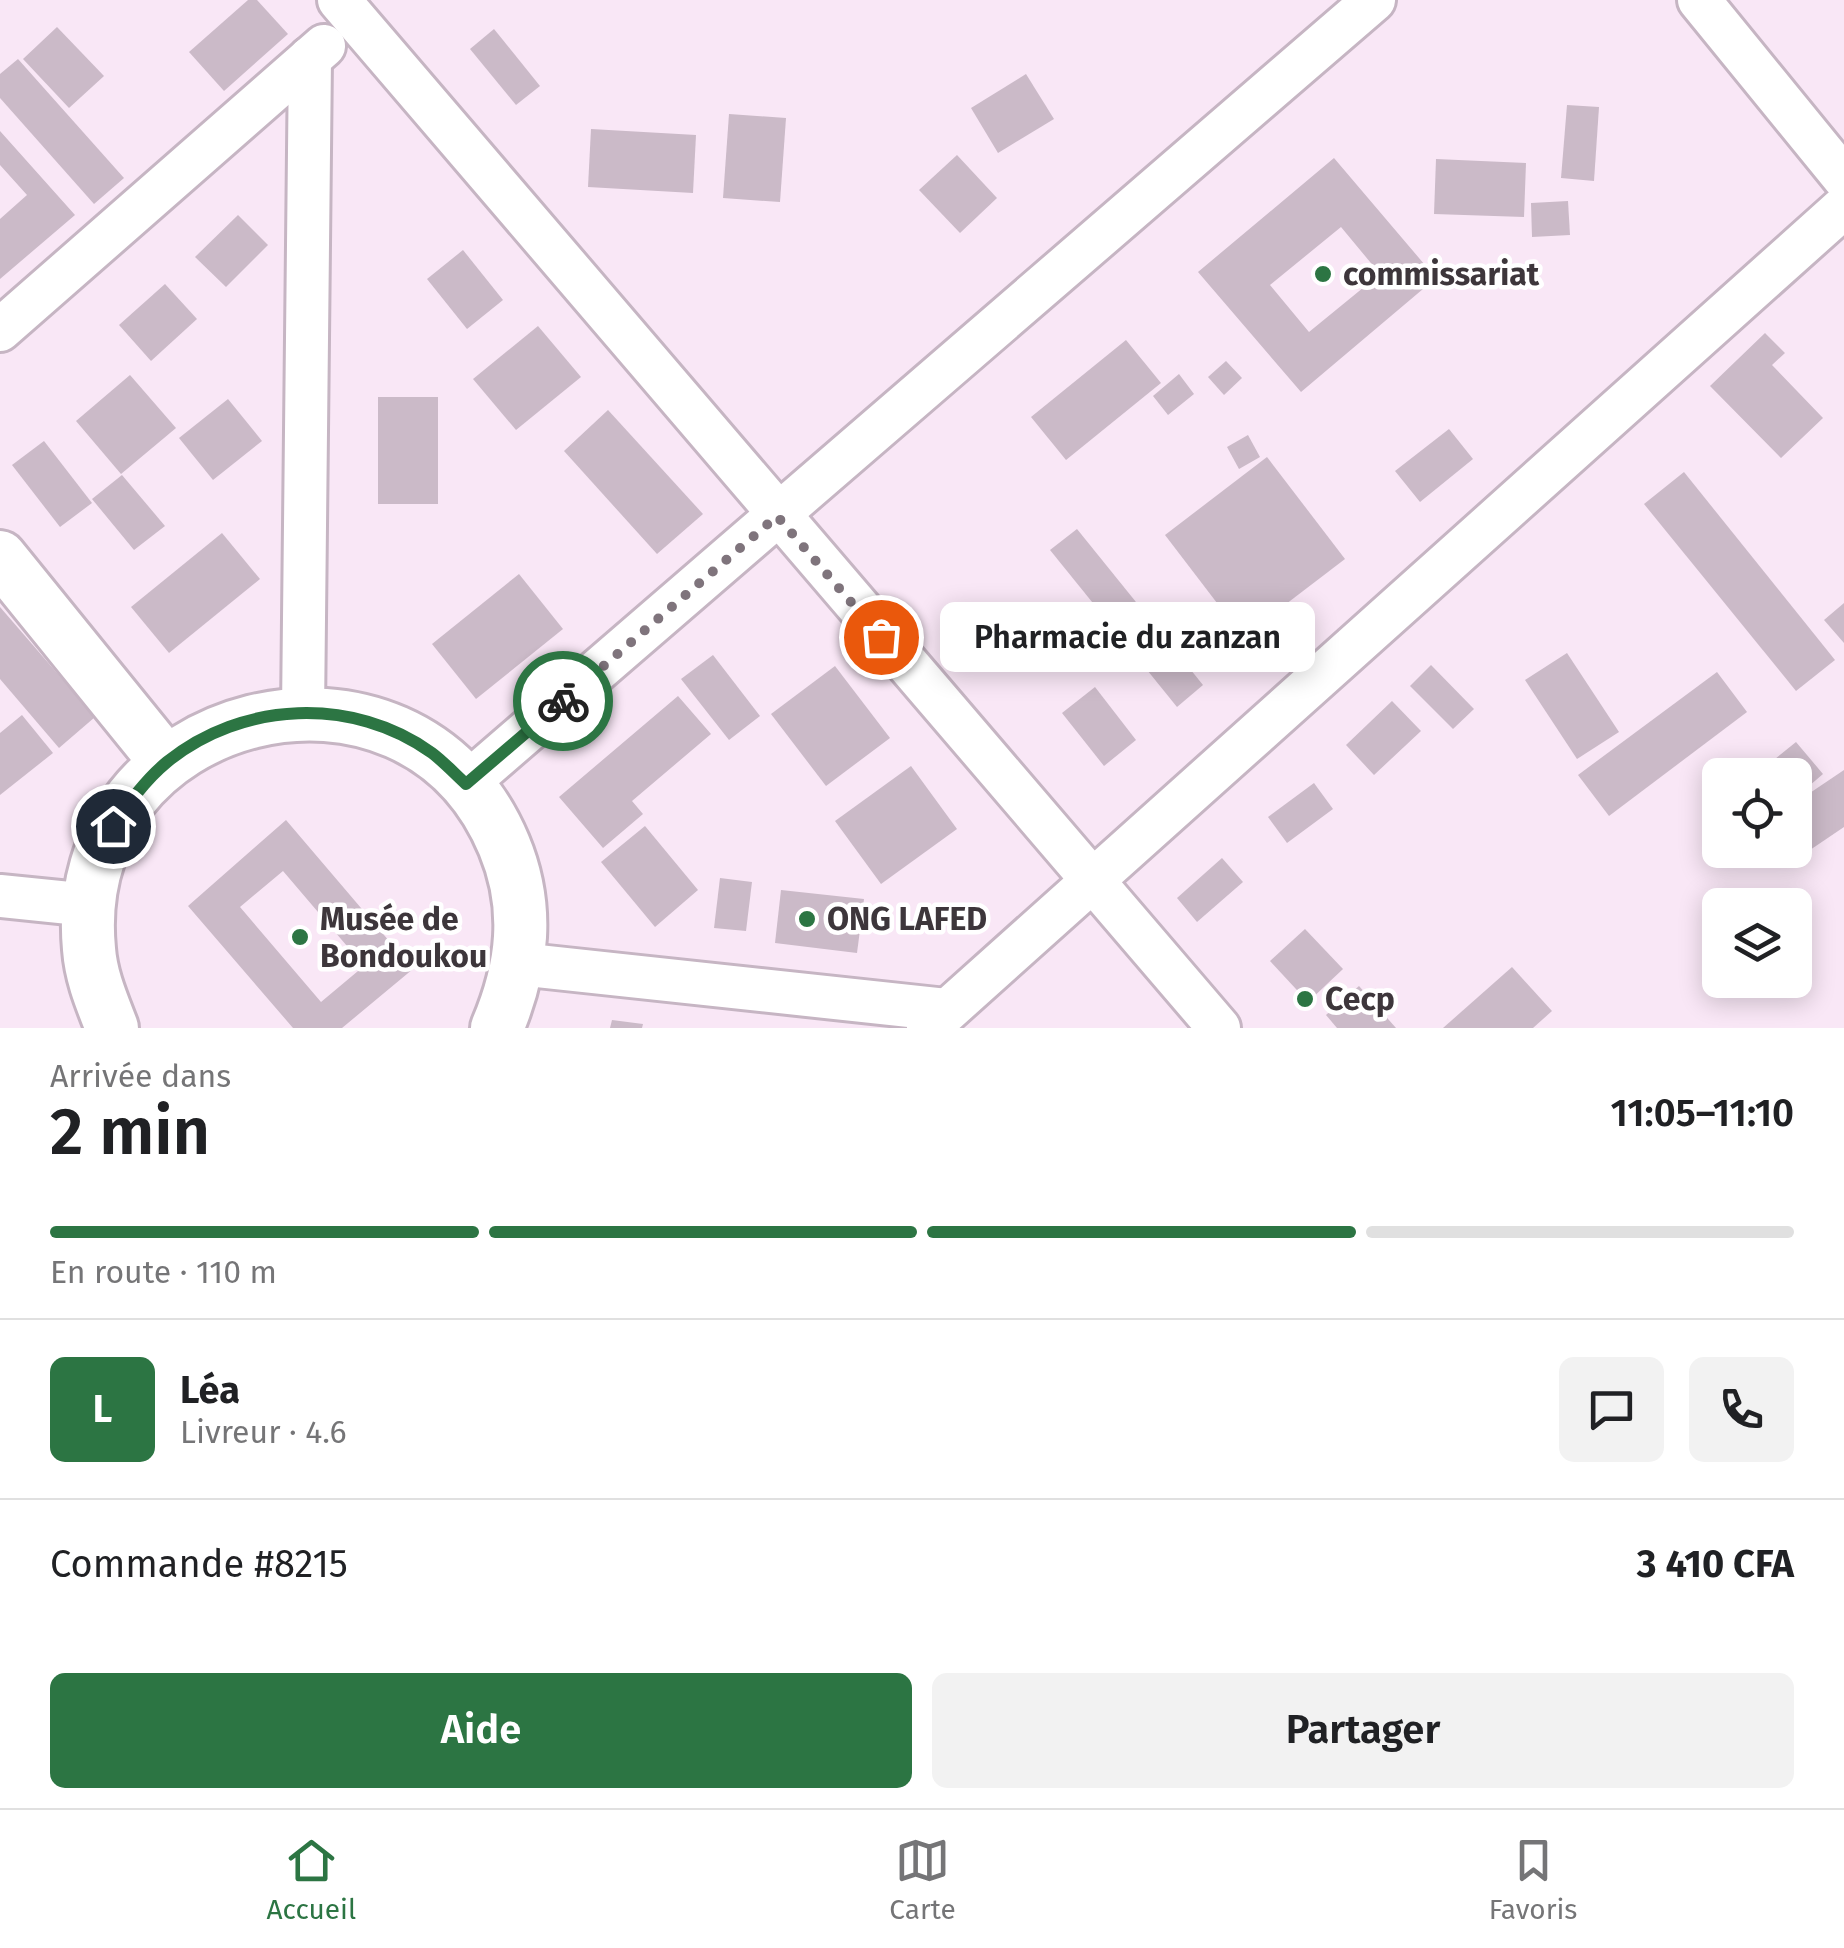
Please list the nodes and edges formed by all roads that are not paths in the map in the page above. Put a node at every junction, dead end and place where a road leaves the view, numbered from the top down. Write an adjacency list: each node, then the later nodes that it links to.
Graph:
1 (1374, 0): 8 (street)
2 (1699, 0): 5 (street)
3 (347, 10): 4 (street); 8 (street)
4 (310, 58): 7 (street); 10 (street)
5 (1844, 178)
6 (1844, 207): 13 (street)
7 (0, 330)
8 (777, 516): 12 (street); 13 (street)
9 (0, 557): 11 (main road)
10 (303, 712): 11 (main road); 12 (main road)
11 (166, 762): 15 (main road)
12 (466, 784): 16 (main road)
13 (1089, 880): 17 (street); 20 (street)
14 (0, 896): 15 (street)
15 (89, 905): 18 (main road)
16 (519, 964): 17 (street); 19 (main road)
17 (937, 1019)
18 (112, 1028)
19 (497, 1028)
20 (1219, 1028)

